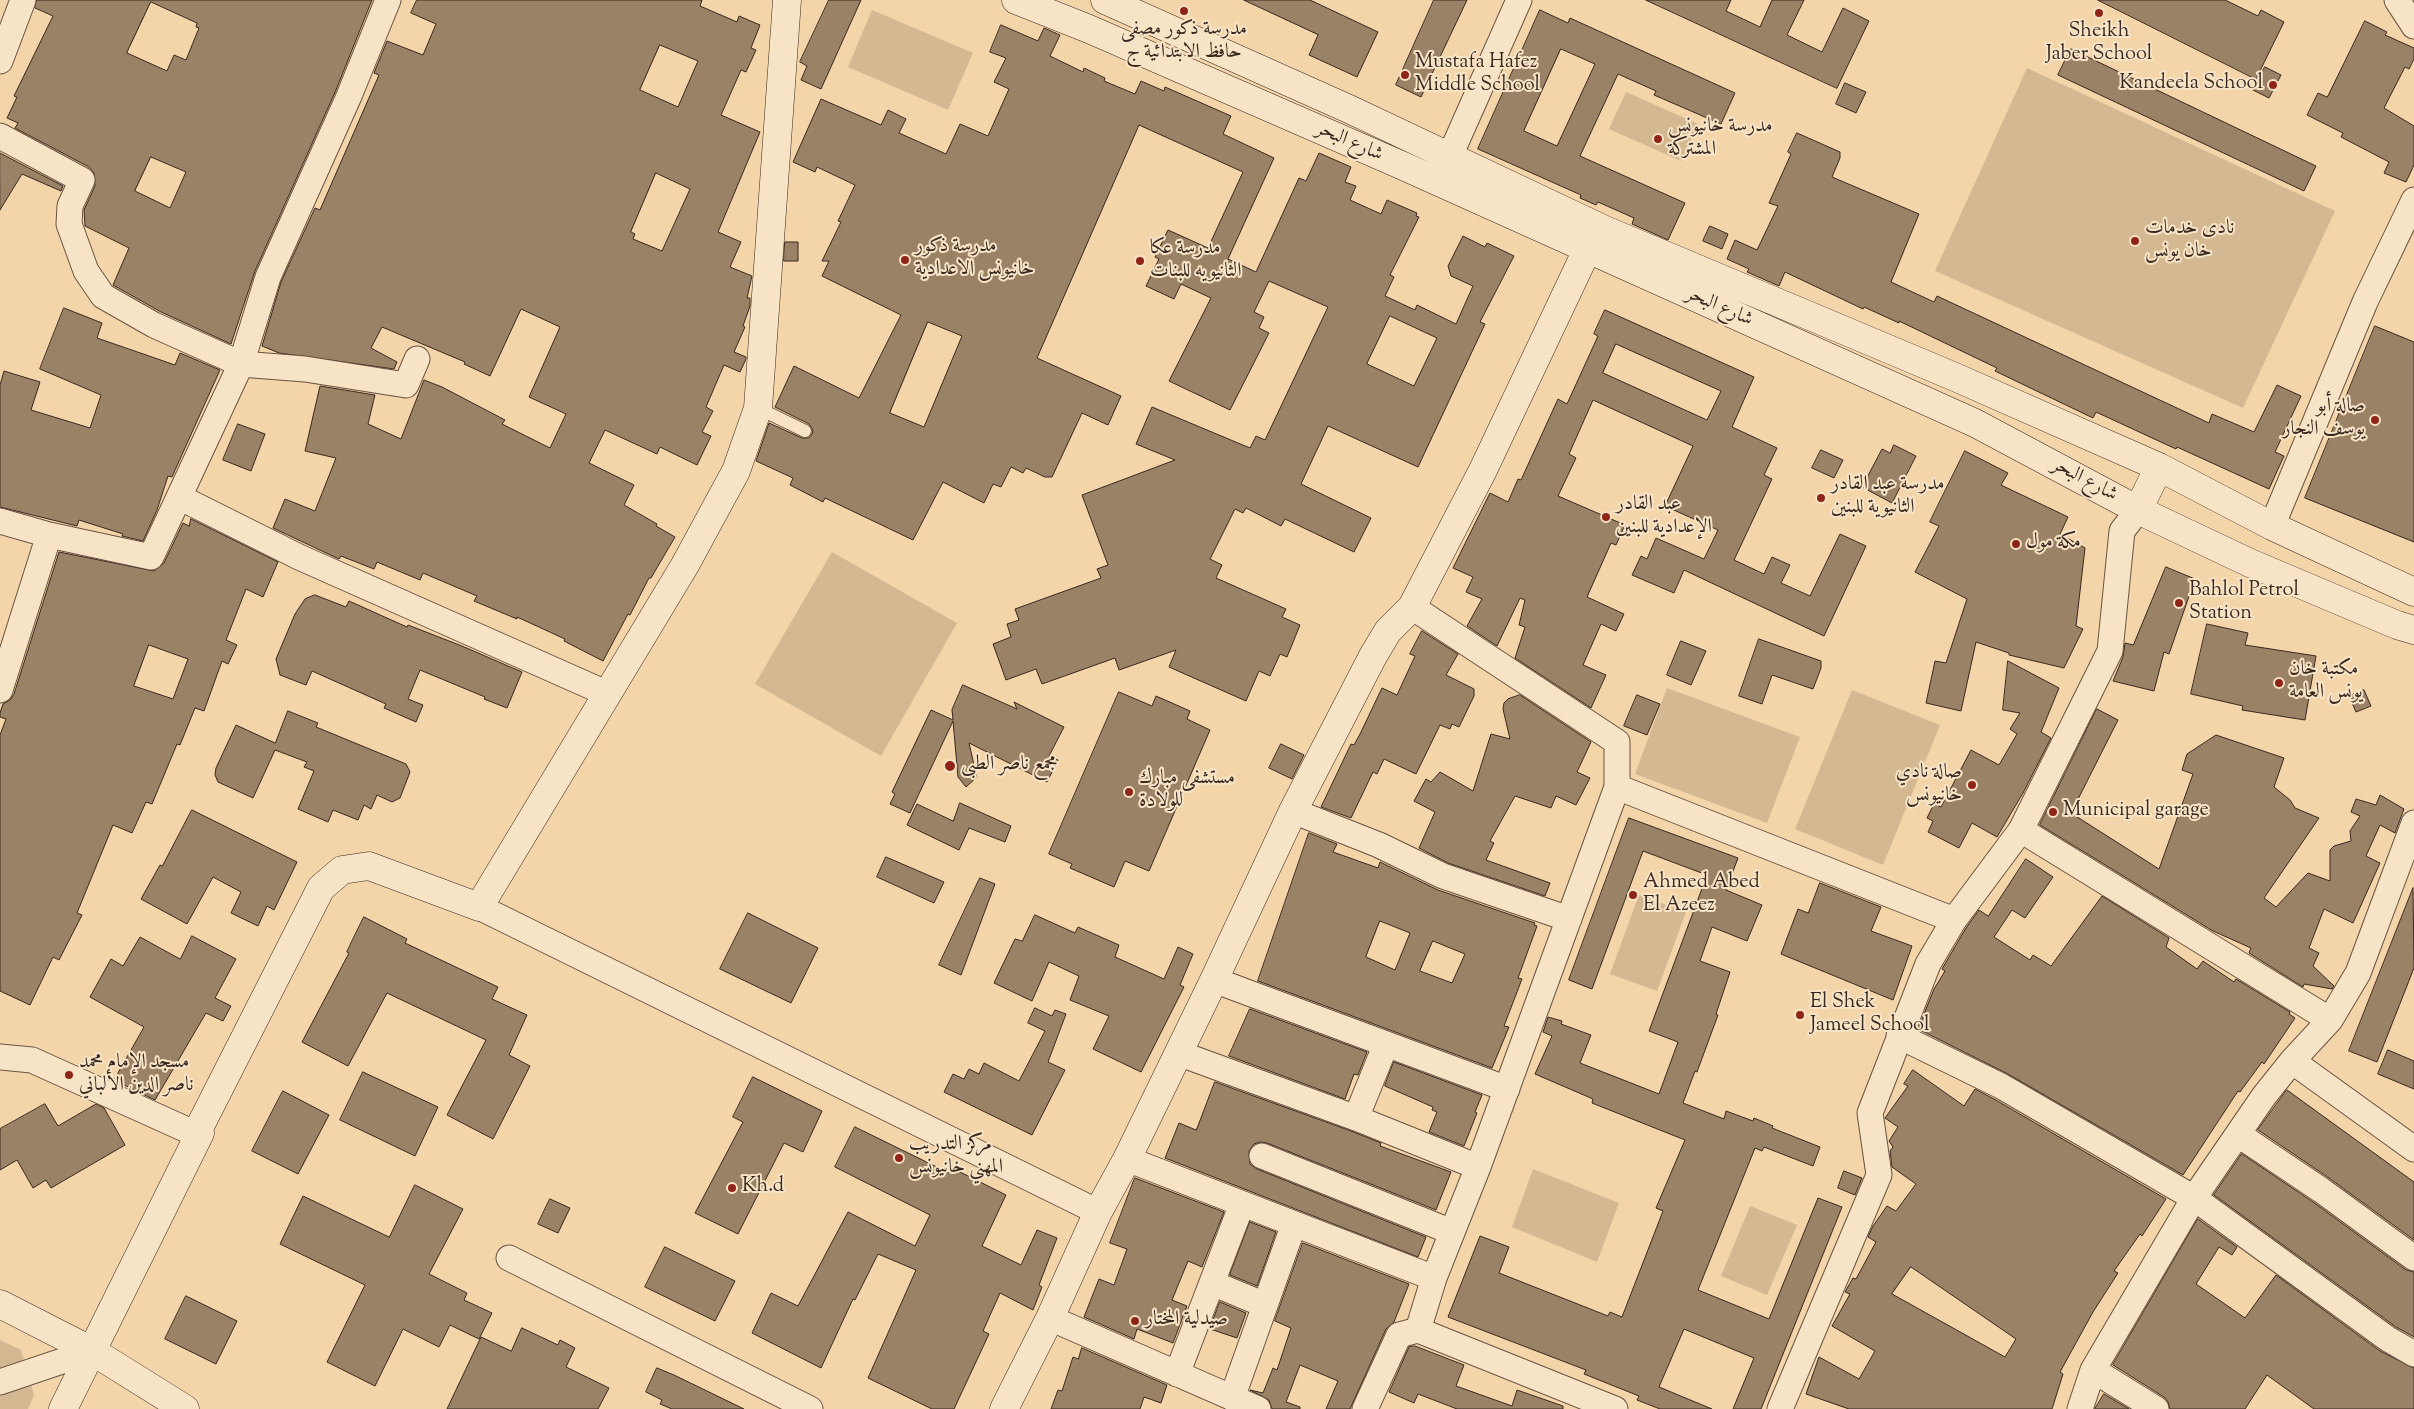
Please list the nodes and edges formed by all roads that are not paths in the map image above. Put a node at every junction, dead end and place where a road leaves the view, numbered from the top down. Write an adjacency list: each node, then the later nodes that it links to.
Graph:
1 (23, 0): 9 (street)
2 (388, 0): 15 (street)
3 (787, 0): 16 (street)
4 (1016, 0): 13 (street, شارع البحر)
5 (1105, 0): 11 (street, شارع البحر)
6 (1519, 0): 11 (street)
7 (2397, 0): 8 (street)
8 (2414, 26)
9 (0, 60)
10 (0, 136): 15 (street)
11 (1449, 158): 18 (street, شارع البحر)
12 (2414, 200): 22 (street)
13 (1586, 250): 20 (street, شارع البحر); 25 (street)
14 (418, 359): 15 (street)
15 (241, 364): 19 (street)
16 (758, 408): 17 (lane); 28 (street)
17 (804, 431)
18 (2159, 468): 20 (street); 22 (street, شارع البحر)
19 (179, 497): 23 (street); 28 (street)
20 (2138, 510): 26 (street, شارع البحر); 32 (street)
21 (0, 521): 23 (street)
22 (2272, 526): 24 (street, شارع البحر)
23 (49, 535): 27 (street)
24 (2414, 592)
25 (1412, 607): 29 (street); 30 (street)
26 (2414, 630)
27 (0, 690)
28 (608, 694): 33 (street)
29 (1617, 787): 34 (street); 35 (street)
30 (1292, 811): 34 (street); 36 (street)
31 (2414, 823): 37 (street)
32 (2021, 830): 35 (street); 37 (street)
33 (479, 907): 45 (street); 53 (street)
34 (1569, 919): 43 (street)
35 (1954, 920): 38 (street)
36 (1214, 980): 39 (street); 40 (street)
37 (2330, 1020): 42 (street)
38 (1899, 1036): 51 (street); 77 (street)
39 (1386, 1044): 43 (street); 44 (street)
40 (1178, 1053): 44 (street); 49 (street)
41 (0, 1057): 45 (street)
42 (2292, 1061): 46 (street); 47 (street)
43 (1507, 1089): 50 (street)
44 (1356, 1118): 50 (street)
45 (196, 1134): 64 (street)
46 (2239, 1135): 51 (street); 57 (street)
47 (2414, 1149)
48 (1262, 1156): 55 (street)
49 (1127, 1159): 52 (street); 53 (street)
50 (1478, 1167): 55 (street)
51 (2194, 1198): 65 (street); 66 (street)
52 (1242, 1204): 54 (street); 59 (street)
53 (1098, 1212): 62 (street)
54 (1294, 1224): 58 (street); 61 (street)
55 (1452, 1232): 58 (street)
56 (509, 1258): 73 (street)
57 (2414, 1258)
58 (1434, 1278): 63 (street)
59 (1212, 1283): 61 (street); 67 (street)
60 (0, 1304): 64 (street)
61 (1265, 1305): 69 (street)
62 (1050, 1318): 67 (street); 74 (street)
63 (1418, 1330): 70 (street); 76 (street)
64 (92, 1351): 68 (street); 71 (street); 72 (street)
65 (2414, 1354)
66 (2093, 1370): 78 (street); 79 (street)
67 (1178, 1374): 69 (street)
68 (0, 1382)
69 (1232, 1398): 75 (street)
70 (1372, 1407)
71 (63, 1409)
72 (186, 1409)
73 (810, 1409)
74 (1004, 1409)
75 (1258, 1409)
76 (1614, 1409)
77 (1780, 1409)
78 (2080, 1409)
79 (2156, 1409)

